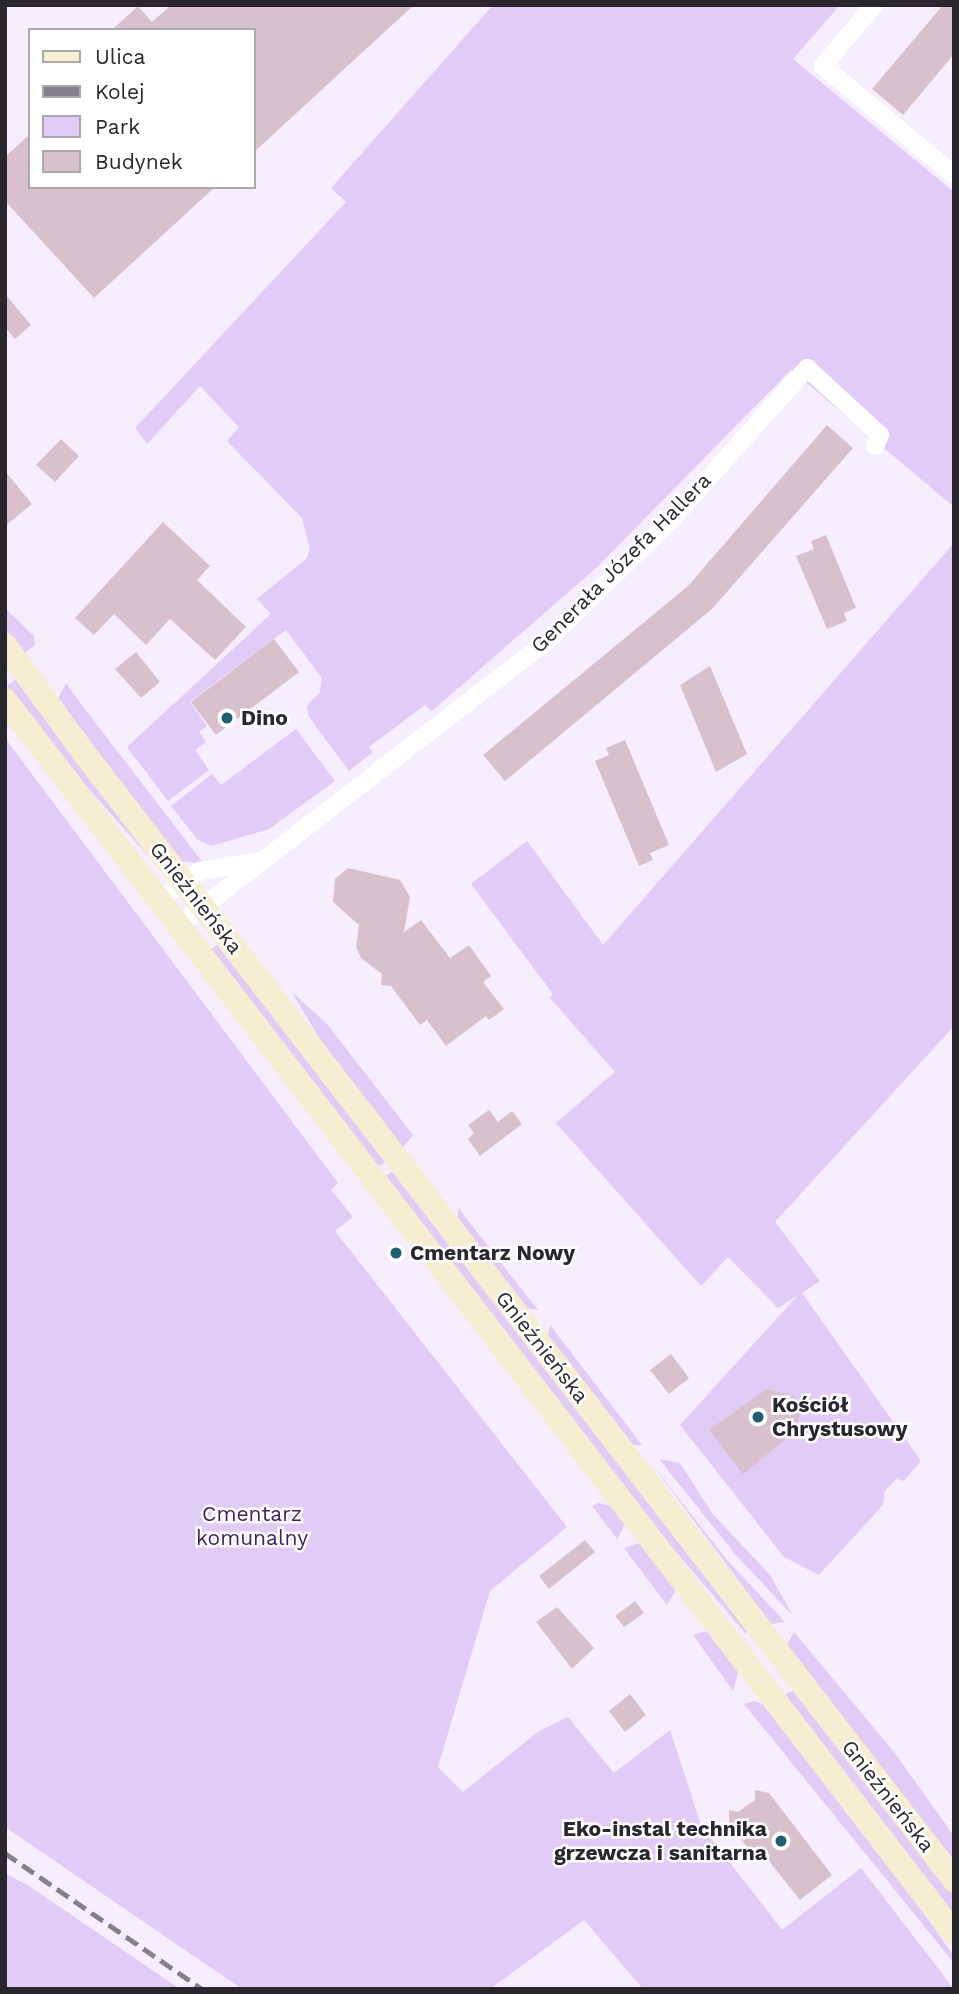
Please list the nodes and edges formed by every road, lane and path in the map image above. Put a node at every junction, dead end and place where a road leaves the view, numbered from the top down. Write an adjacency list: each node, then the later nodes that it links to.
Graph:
1 (874, 5): 2 (street)
2 (954, 175)
3 (875, 446): 6 (street, Generała Józefa Hallera)
4 (5, 645): 7 (main road, Gnieźnieńska)
5 (5, 700): 8 (main road, Gnieźnieńska)
6 (265, 860): 7 (street, Generała Józefa Hallera); 9 (street, Generała Józefa Hallera)
7 (183, 881): 8 (street, Generała Józefa Hallera); 9 (main road, Gnieźnieńska)
8 (157, 901): 10 (main road, Gnieźnieńska)
9 (203, 907): 10 (street, Generała Józefa Hallera); 11 (main road, Gnieźnieńska)
10 (177, 927): 12 (main road, Gnieźnieńska)
11 (954, 1880)
12 (954, 1933)

